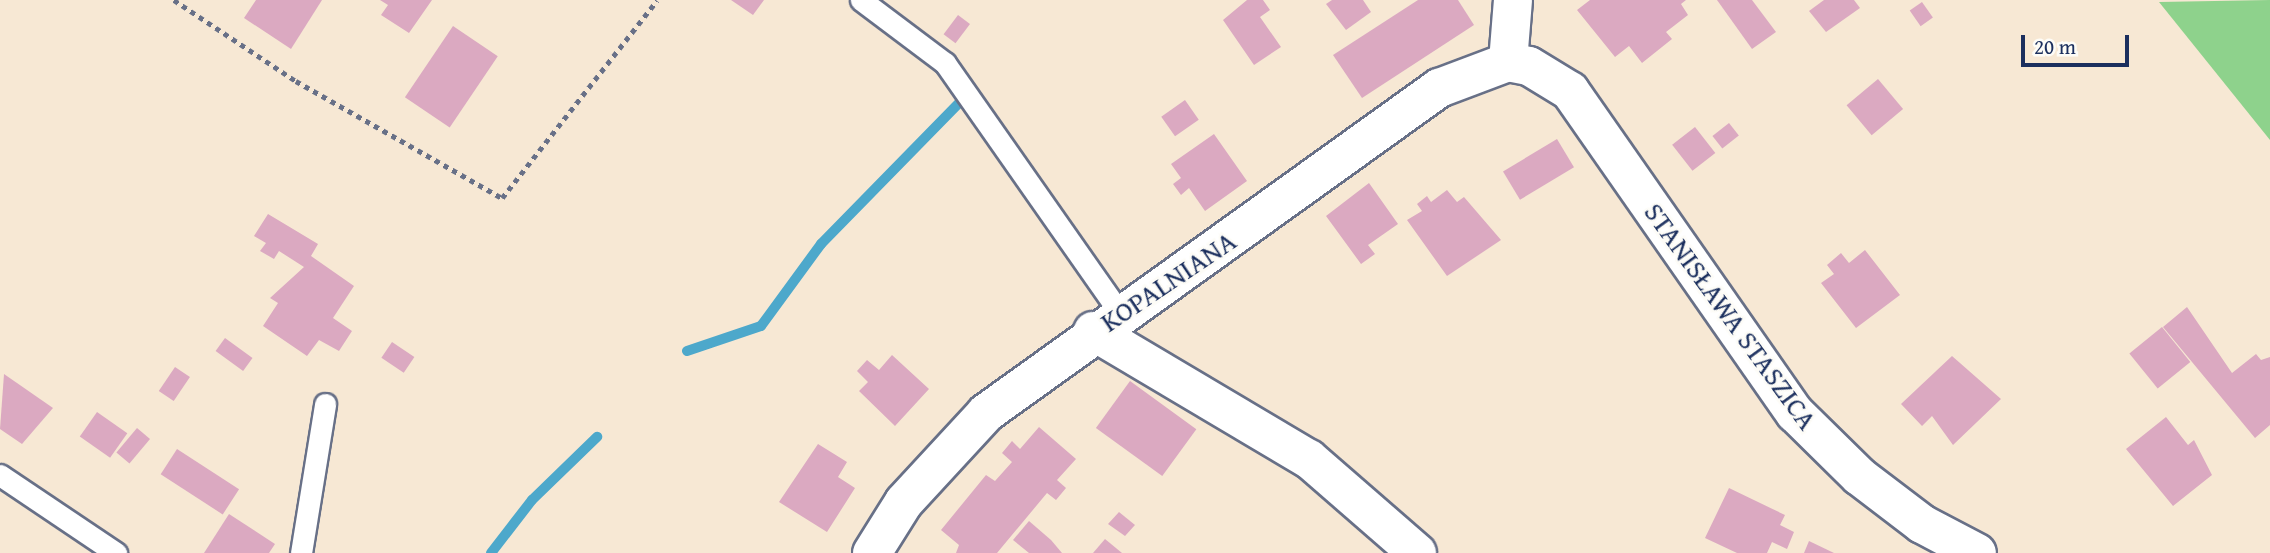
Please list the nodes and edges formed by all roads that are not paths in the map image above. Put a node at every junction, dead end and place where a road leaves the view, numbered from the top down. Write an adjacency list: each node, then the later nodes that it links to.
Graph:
1 (861, 0): 4 (lane)
2 (1513, 0): 3 (street)
3 (1508, 62): 4 (street, KOPALNIANA); 11 (street, STANISŁAWA STASZICA)
4 (1107, 322): 9 (street, KOPALNIANA); 10 (street)
5 (325, 404): 8 (lane)
6 (0, 475): 7 (lane)
7 (116, 553)
8 (301, 553)
9 (872, 553)
10 (1417, 553)
11 (1977, 553)

